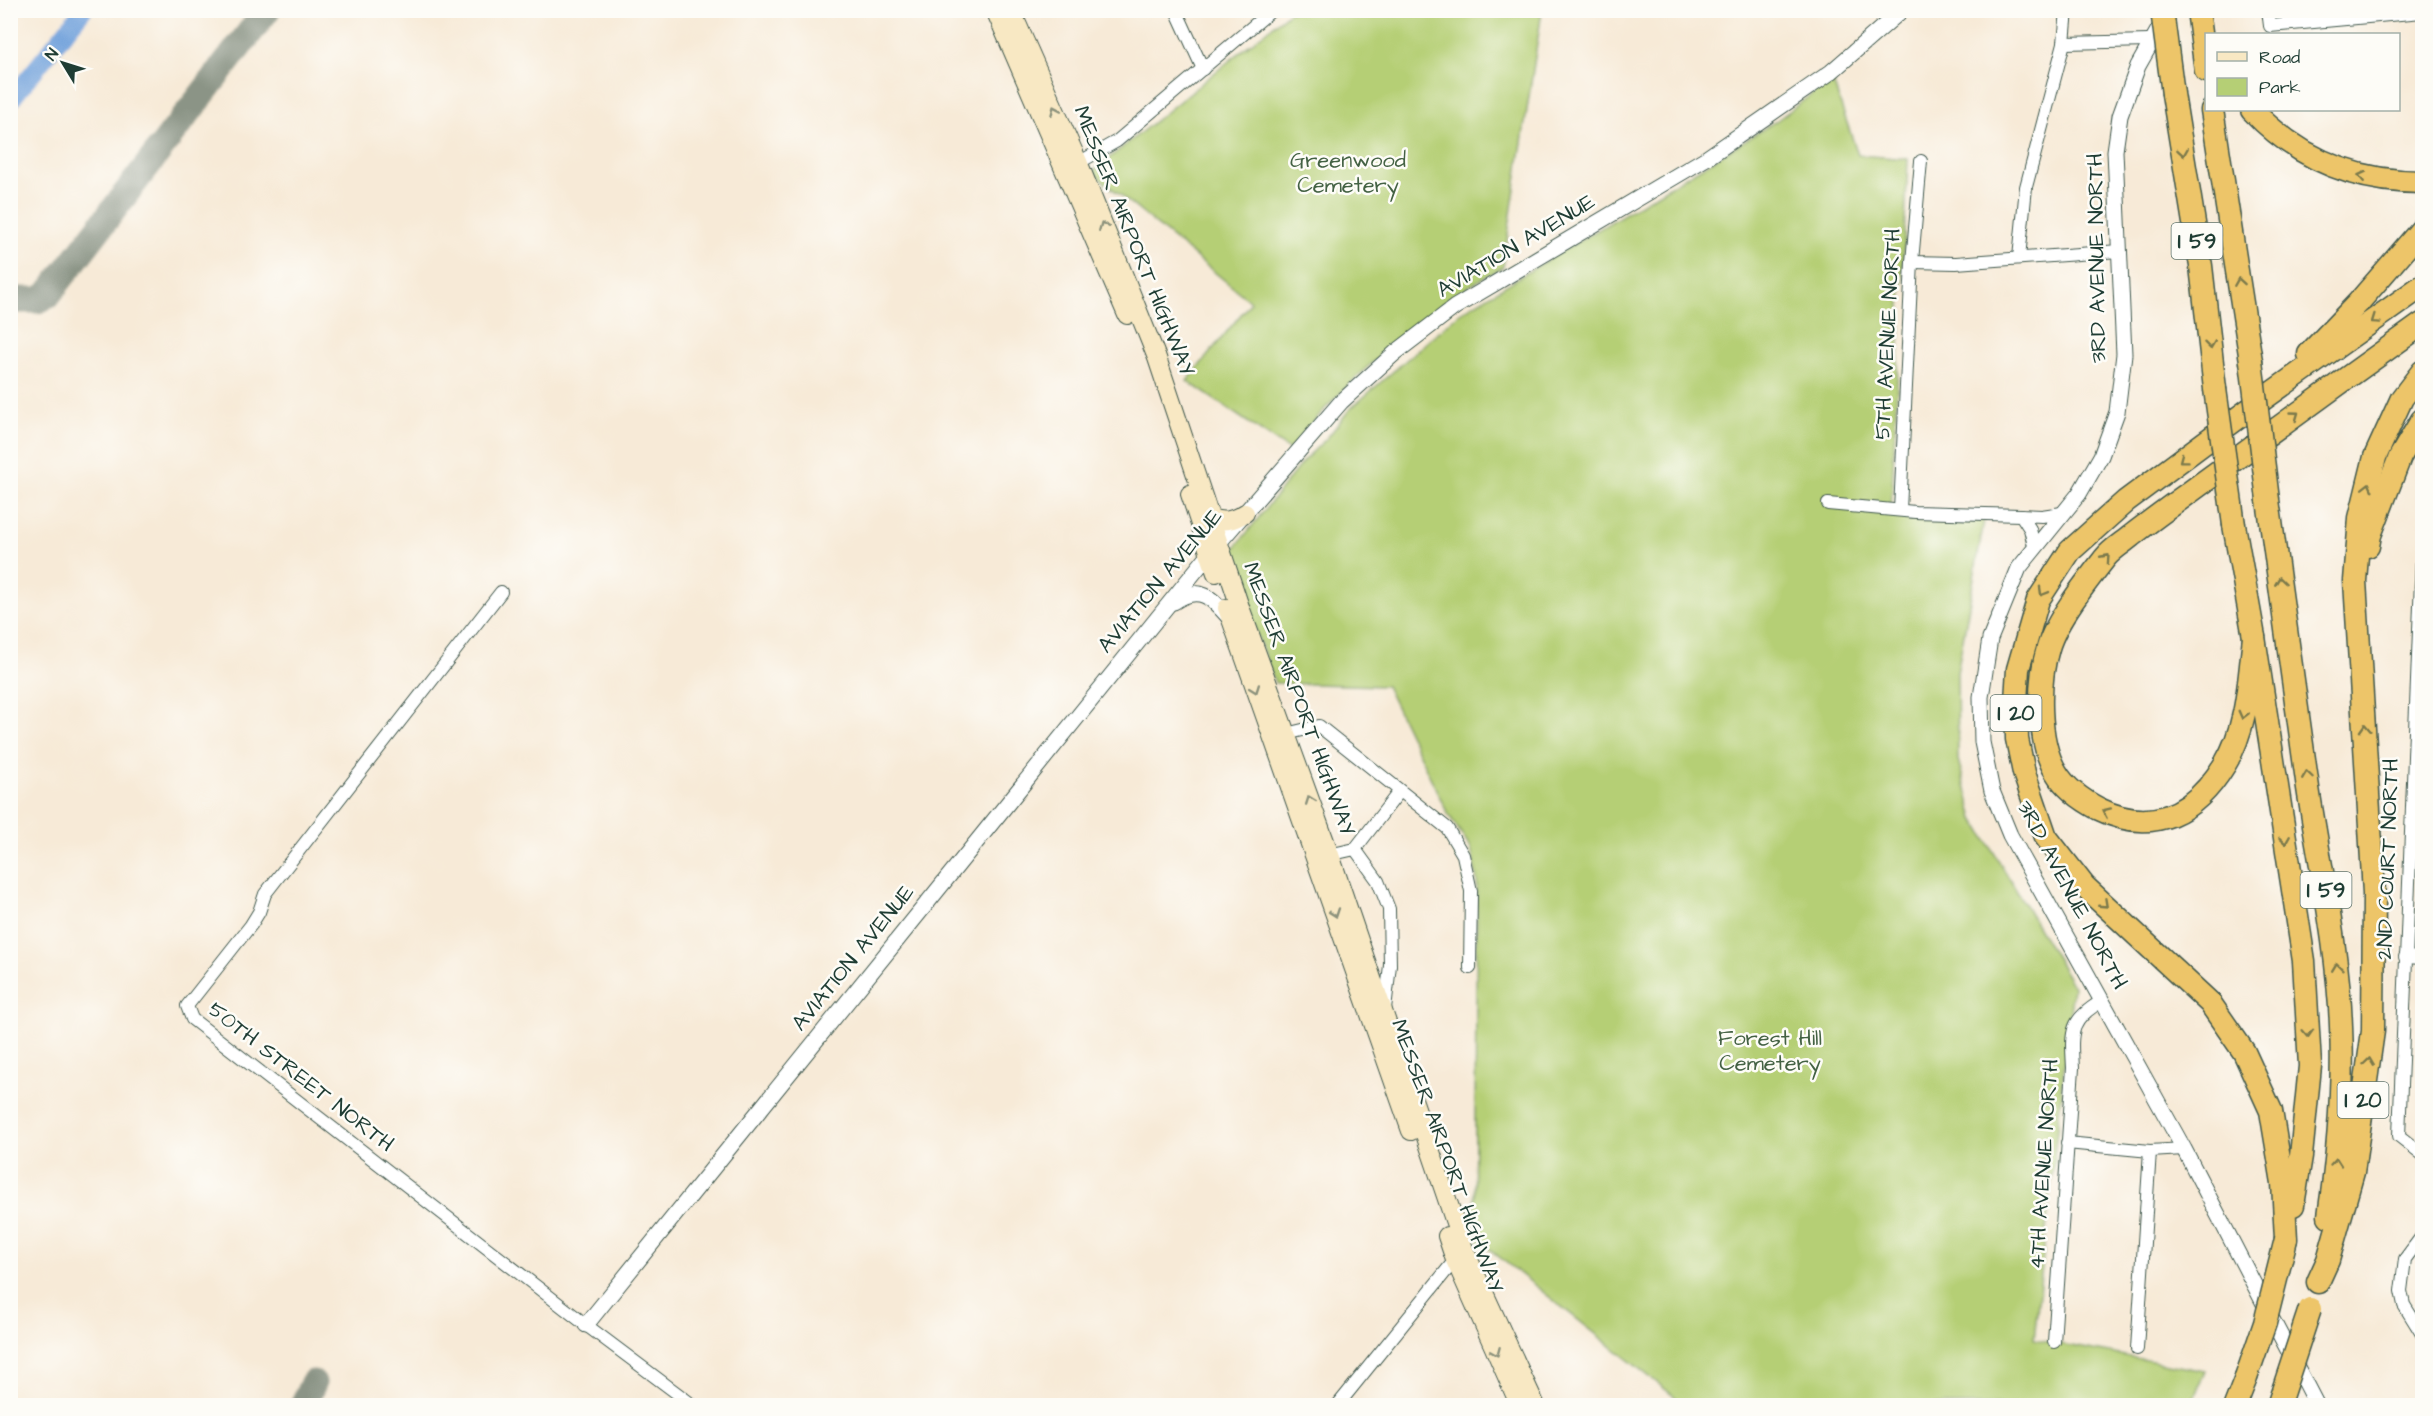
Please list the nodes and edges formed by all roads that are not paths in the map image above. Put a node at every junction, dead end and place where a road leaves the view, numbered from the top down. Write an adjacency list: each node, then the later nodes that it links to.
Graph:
1 (995, 10): 20 (main road, MESSER AIRPORT HIGHWAY)
2 (1011, 10): 20 (main road, MESSER AIRPORT HIGHWAY, one-way to 2)
3 (1176, 10): 16 (street)
4 (1272, 10): 16 (street)
5 (1902, 10): 33 (street, AVIATION AVENUE)
6 (2067, 10): 14 (street)
7 (2162, 10): 44 (highway, I 59, one-way to 44, bridge)
8 (2171, 10): 13 (street, 3RD AVENUE NORTH)
9 (2268, 10): 11 (street)
10 (2198, 12): 12 (highway); 15 (highway)
11 (2422, 12)
12 (2208, 33)
13 (2150, 41): 14 (street); 23 (street, 3RD AVENUE NORTH)
14 (2064, 43): 24 (street)
15 (2205, 64)
16 (1203, 69): 20 (street)
17 (2212, 111): 62 (highway, I 59, one-way to 17, bridge)
18 (2253, 111): 21 (highway, one-way to 18)
19 (1921, 161): 25 (street, 5TH AVENUE NORTH)
20 (1071, 167): 36 (main road, MESSER AIRPORT HIGHWAY, one-way to 20); 38 (main road, MESSER AIRPORT HIGHWAY)
21 (2421, 182)
22 (2422, 229): 29 (highway)
23 (2119, 251): 24 (street); 34 (street, 3RD AVENUE NORTH)
24 (2019, 258): 25 (street)
25 (1912, 262): 32 (street, 5TH AVENUE NORTH)
26 (2422, 286): 29 (highway, I 20, one-way to 29)
27 (2422, 324): 44 (highway, one-way to 27)
28 (2422, 372): 43 (highway, I 20, one-way to 28)
29 (2266, 397): 60 (highway, I 20, one-way to 60)
30 (2422, 420): 43 (highway)
31 (1828, 504): 32 (street)
32 (1900, 510): 35 (street)
33 (1245, 513): 36 (main road); 38 (street, AVIATION AVENUE)
34 (2062, 513): 35 (street); 37 (street, 3RD AVENUE NORTH)
35 (2021, 515): 37 (street)
36 (1211, 518): 38 (main road, MESSER AIRPORT HIGHWAY)
37 (2034, 546): 53 (street, 3RD AVENUE NORTH)
38 (1215, 548): 41 (street, AVIATION AVENUE); 42 (main road, MESSER AIRPORT HIGHWAY); 45 (main road, MESSER AIRPORT HIGHWAY)
39 (2422, 554): 46 (street, 2ND COURT NORTH)
40 (501, 592): 63 (street, 50TH STREET NORTH)
41 (1161, 614): 42 (street); 63 (street, AVIATION AVENUE)
42 (1231, 620): 49 (main road, MESSER AIRPORT HIGHWAY, one-way to 49)
43 (2358, 628): 62 (highway, I 20, one-way to 43)
44 (2254, 637): 60 (highway, I 59, one-way to 60)
45 (1286, 734): 47 (street); 49 (main road, MESSER AIRPORT HIGHWAY, one-way to 45)
46 (2418, 762): 50 (street, 2ND COURT NORTH)
47 (1399, 792): 48 (street); 52 (street)
48 (1355, 849): 49 (street); 54 (street)
49 (1322, 857): 54 (main road, MESSER AIRPORT HIGHWAY); 61 (main road, MESSER AIRPORT HIGHWAY, one-way to 61)
50 (2405, 957): 51 (street); 58 (street, 2ND COURT NORTH)
51 (2422, 958)
52 (1470, 968)
53 (2102, 1001): 55 (street, 4TH AVENUE NORTH); 56 (street, 3RD AVENUE NORTH)
54 (1384, 1015): 61 (main road, MESSER AIRPORT HIGHWAY)
55 (2067, 1143): 57 (street); 65 (street, 4TH AVENUE NORTH)
56 (2184, 1149): 57 (street); 73 (street, 3RD AVENUE NORTH)
57 (2150, 1151): 66 (street)
58 (2422, 1154)
59 (2422, 1236): 64 (street)
60 (2286, 1239): 71 (highway, I 20, bridge)
61 (1460, 1255): 68 (street); 69 (main road, MESSER AIRPORT HIGHWAY, one-way to 69); 70 (main road, MESSER AIRPORT HIGHWAY)
62 (2318, 1282): 72 (highway, I 20, bridge)
63 (586, 1325): 67 (street, 50TH STREET NORTH)
64 (2422, 1334)
65 (2054, 1342)
66 (2138, 1349)
67 (694, 1406)
68 (1337, 1406)
69 (1520, 1406)
70 (1536, 1406)
71 (2235, 1406)
72 (2278, 1406)
73 (2317, 1406)

